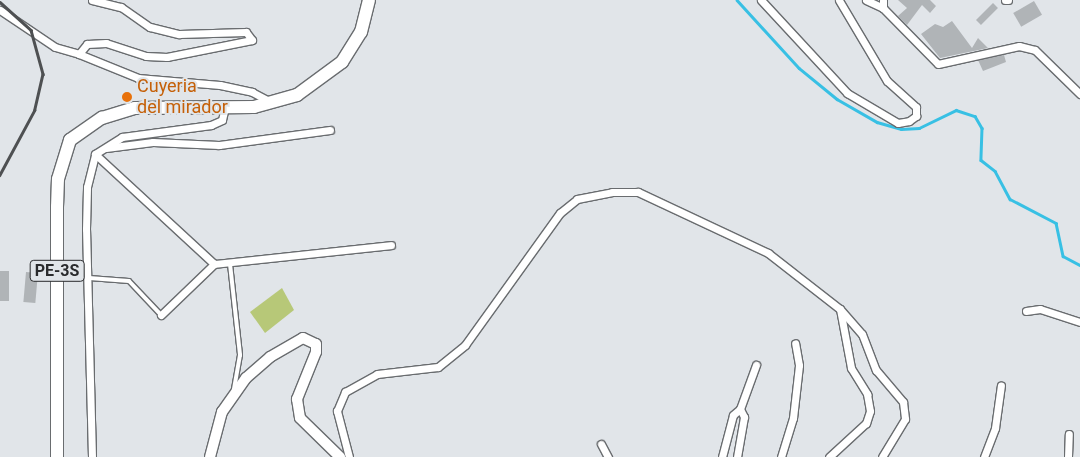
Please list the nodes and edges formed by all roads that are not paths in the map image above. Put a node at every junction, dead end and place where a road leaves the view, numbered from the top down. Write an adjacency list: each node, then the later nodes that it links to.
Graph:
1 (92, 0): 8 (street)
2 (369, 0): 10 (highway, PE-3S)
3 (761, 0): 4 (street)
4 (838, 0)
5 (866, 0): 6 (street)
6 (883, 4): 9 (street)
7 (0, 10): 8 (street)
8 (79, 54): 10 (street)
9 (1080, 94)
10 (273, 104): 11 (highway, PE-3S)
11 (225, 107): 13 (street); 30 (highway, PE-3S)
12 (330, 130): 13 (street)
13 (105, 148): 14 (street)
14 (96, 154): 16 (street); 18 (street)
15 (391, 245): 17 (street)
16 (214, 264): 17 (street); 21 (street)
17 (230, 264): 26 (lane)
18 (89, 278): 21 (lane); 31 (street)
19 (840, 309): 34 (street); 39 (street); 40 (street)
20 (1026, 310): 22 (street)
21 (161, 315)
22 (1080, 322)
23 (795, 343): 38 (street)
24 (756, 365): 27 (street)
25 (1001, 385): 41 (street)
26 (233, 398): 32 (street); 33 (street)
27 (740, 409): 36 (street); 37 (street)
28 (1069, 434): 42 (street)
29 (601, 444): 35 (street)
30 (57, 457)
31 (92, 457)
32 (210, 457)
33 (340, 457)
34 (349, 457)
35 (608, 457)
36 (722, 457)
37 (737, 457)
38 (780, 457)
39 (829, 457)
40 (882, 457)
41 (984, 457)
42 (1068, 457)

